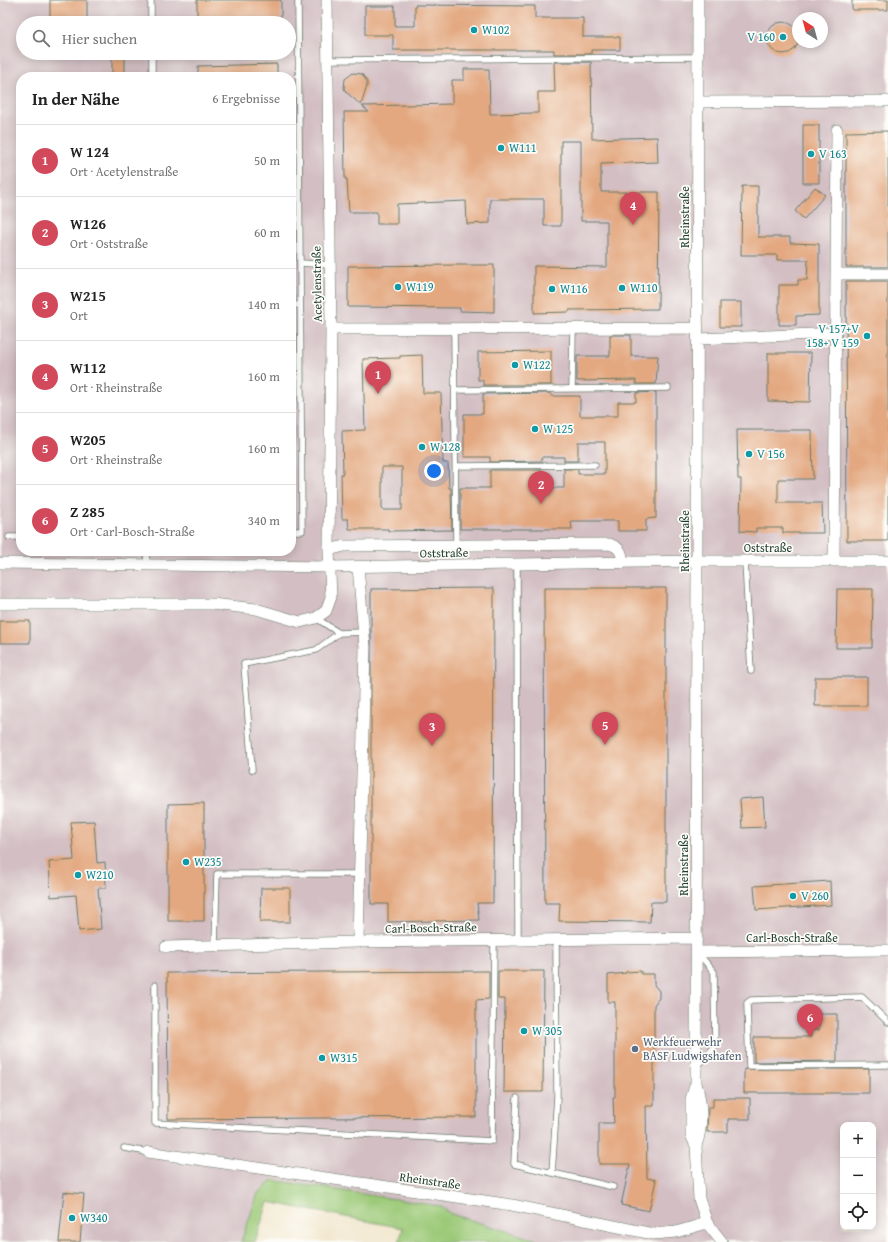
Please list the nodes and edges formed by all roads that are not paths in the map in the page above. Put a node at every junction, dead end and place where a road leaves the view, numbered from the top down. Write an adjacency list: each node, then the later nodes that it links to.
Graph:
1 (151, 0): 5 (lane)
2 (298, 0): 13 (lane)
3 (327, 0): 8 (street, Acetylenstraße)
4 (698, 0): 6 (street, Rheinstraße)
5 (151, 16)
6 (698, 57): 8 (lane); 10 (street, Rheinstraße)
7 (152, 60): 9 (lane)
8 (328, 60): 14 (street, Acetylenstraße)
9 (152, 72)
10 (698, 102): 11 (street); 22 (street, Rheinstraße)
11 (888, 102)
12 (837, 130): 15 (street)
13 (300, 263): 14 (lane); 18 (lane)
14 (330, 265): 21 (street, Acetylenstraße)
15 (836, 274): 16 (street); 23 (street)
16 (888, 274)
17 (296, 305): 18 (lane)
18 (300, 305): 29 (lane)
19 (454, 328): 20 (street); 21 (street); 26 (lane)
20 (573, 328): 22 (street); 25 (lane)
21 (331, 329): 33 (street, Acetylenstraße)
22 (698, 333): 23 (street); 36 (street, Rheinstraße)
23 (836, 333): 35 (street)
24 (668, 388): 25 (lane)
25 (572, 389): 26 (lane)
26 (456, 390): 28 (lane)
27 (595, 465): 28 (lane)
28 (456, 466): 32 (lane)
29 (296, 531)
30 (16, 537): 31 (lane)
31 (9, 538)
32 (456, 545): 33 (street); 40 (street)
33 (329, 550): 44 (street, Acetylenstraße)
34 (146, 556): 41 (lane)
35 (834, 560): 37 (street, Oststraße); 38 (street, Oststraße)
36 (698, 561): 37 (street, Oststraße); 40 (street, Oststraße); 52 (street, Rheinstraße)
37 (745, 561): 49 (lane)
38 (888, 561)
39 (0, 563): 41 (street, Oststraße)
40 (623, 563): 42 (street, Oststraße)
41 (147, 564): 44 (street, Oststraße)
42 (517, 565): 43 (street, Oststraße); 54 (lane)
43 (358, 567): 44 (street, Oststraße); 47 (street)
44 (330, 568): 46 (street, Acetylenstraße)
45 (0, 604): 46 (street)
46 (316, 618): 48 (lane)
47 (364, 632): 48 (lane); 51 (street)
48 (339, 633): 50 (lane)
49 (751, 671)
50 (252, 770)
51 (359, 874): 56 (street); 57 (lane)
52 (697, 938): 55 (street, Carl-Bosch-Straße); 60 (street, Rheinstraße)
53 (494, 940): 54 (street, Carl-Bosch-Straße); 56 (street, Carl-Bosch-Straße); 61 (lane)
54 (518, 940): 55 (street, Carl-Bosch-Straße)
55 (556, 940): 68 (lane)
56 (358, 942): 57 (street, Carl-Bosch-Straße)
57 (214, 946): 58 (street, Carl-Bosch-Straße)
58 (166, 947)
59 (888, 950): 60 (street, Carl-Bosch-Straße)
60 (697, 952): 64 (street, Rheinstraße); 64 (lane)
61 (156, 985)
62 (888, 1022): 63 (lane)
63 (888, 1065)
64 (696, 1068): 70 (street, Rheinstraße)
65 (517, 1098): 68 (lane)
66 (124, 1148): 67 (lane)
67 (148, 1152): 70 (street, Rheinstraße)
68 (552, 1173): 69 (lane)
69 (613, 1187)
70 (707, 1222): 71 (street, Rheinstraße)
71 (722, 1242)

